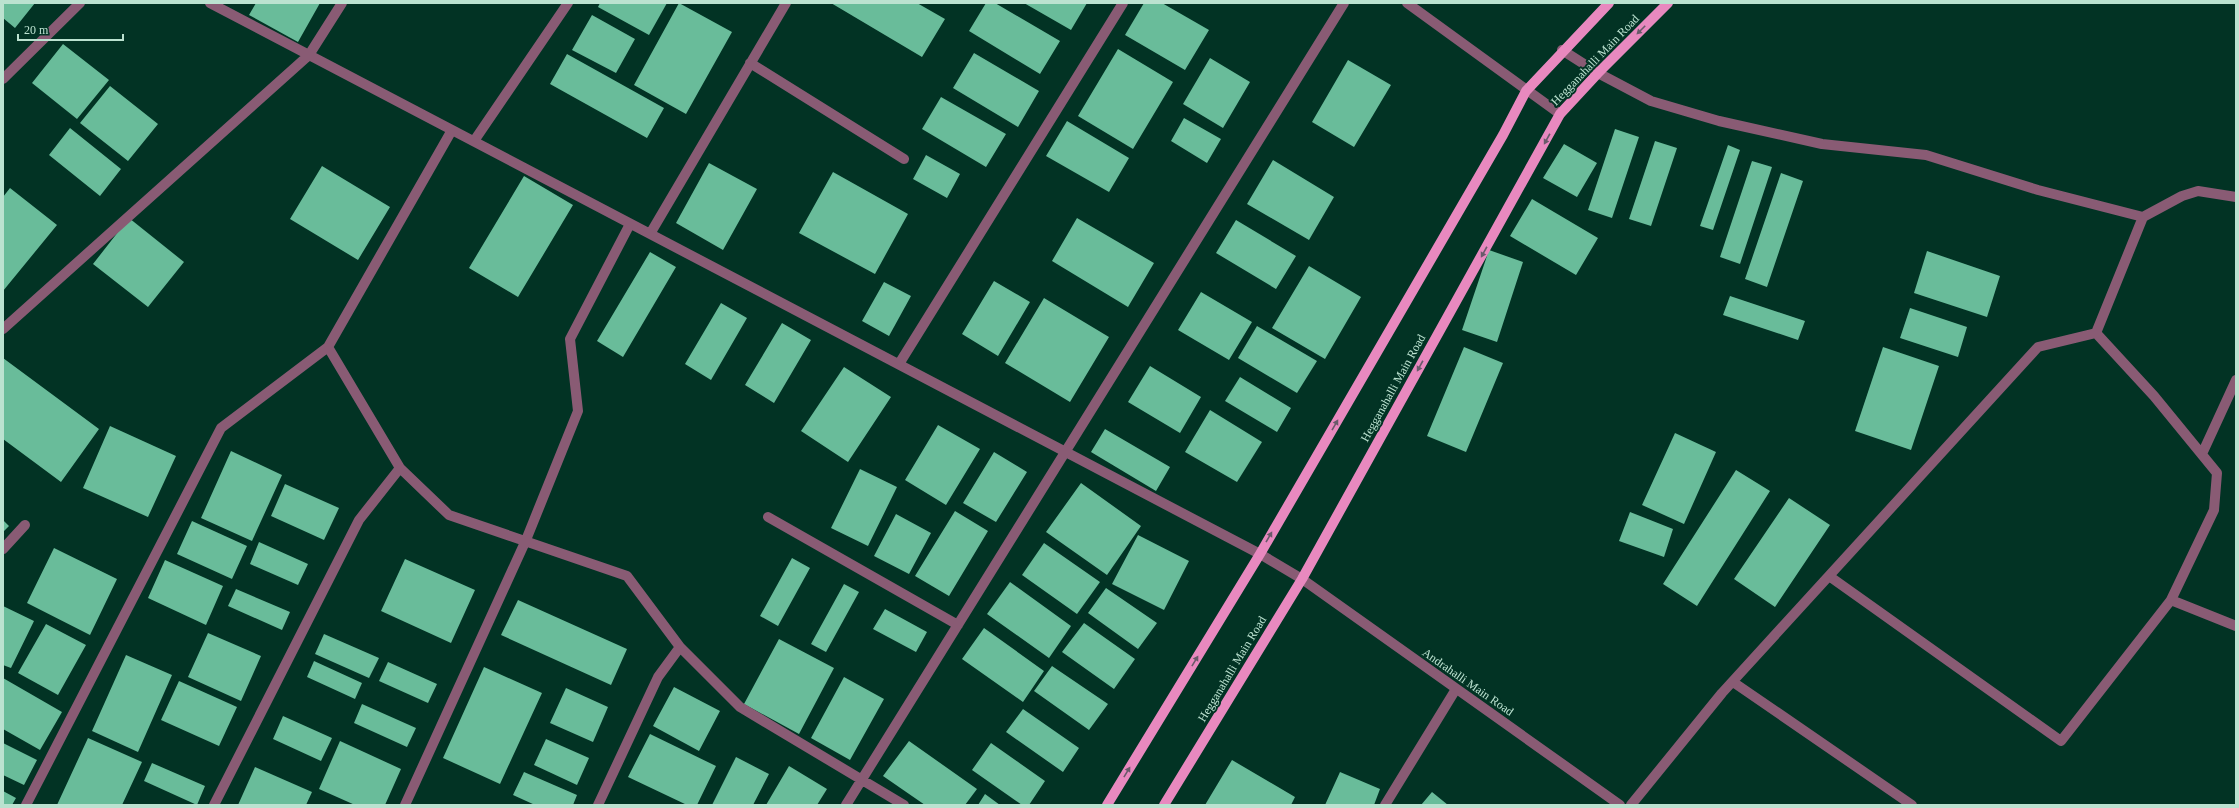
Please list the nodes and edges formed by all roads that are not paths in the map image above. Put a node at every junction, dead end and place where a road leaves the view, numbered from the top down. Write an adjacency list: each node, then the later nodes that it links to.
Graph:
1 (80, 3): 15 (street)
2 (210, 3): 12 (street, Andrahalli Main Road)
3 (342, 3): 12 (street)
4 (568, 3): 19 (street)
5 (786, 3): 13 (street)
6 (1123, 3): 28 (street)
7 (1344, 3): 30 (street)
8 (1407, 3): 16 (street)
9 (1609, 3): 11 (main road)
10 (1668, 3): 14 (main road, Hegganahalli Main Road, one-way to 14)
11 (1562, 50): 14 (street); 16 (main road)
12 (309, 55): 18 (street, Andrahalli Main Road); 25 (street)
13 (750, 63): 20 (street); 24 (street)
14 (1598, 73): 17 (main road, Hegganahalli Main Road); 22 (street)
15 (3, 79)
16 (1526, 91): 17 (street); 37 (main road, one-way to 16)
17 (1560, 114): 39 (main road, Hegganahalli Main Road, one-way to 39)
18 (452, 130): 19 (street, Andrahalli Main Road); 27 (street)
19 (474, 141): 23 (street, Andrahalli Main Road)
20 (904, 159)
21 (2236, 197): 22 (street)
22 (2143, 218): 26 (street)
23 (630, 224): 24 (street, Andrahalli Main Road); 35 (street)
24 (650, 234): 28 (street, Andrahalli Main Road)
25 (3, 329)
26 (2096, 333): 31 (street); 38 (street)
27 (328, 347): 32 (street); 47 (street)
28 (898, 364): 30 (street, Andrahalli Main Road)
29 (2236, 380): 31 (street)
30 (1065, 452): 37 (street, Andrahalli Main Road); 41 (street)
31 (2202, 454): 40 (street)
32 (400, 468): 35 (street); 48 (street)
33 (768, 517): 41 (street)
34 (25, 525): 36 (street)
35 (526, 540): 43 (street); 49 (street)
36 (3, 549)
37 (1260, 554): 39 (street, Andrahalli Main Road); 53 (main road, one-way to 37)
38 (1829, 576): 40 (street); 44 (street)
39 (1302, 579): 45 (street, Andrahalli Main Road); 54 (main road, Hegganahalli Main Road)
40 (2171, 600): 42 (street)
41 (958, 625): 46 (street)
42 (2236, 626)
43 (680, 647): 46 (street); 50 (street)
44 (1733, 682): 57 (street); 58 (street)
45 (1456, 689): 55 (street); 56 (street, Andrahalli Main Road)
46 (863, 779): 51 (street); 52 (street)
47 (26, 805)
48 (214, 805)
49 (405, 805)
50 (598, 805)
51 (846, 805)
52 (904, 805)
53 (1107, 805)
54 (1164, 805)
55 (1385, 805)
56 (1620, 805)
57 (1631, 805)
58 (1912, 805)

